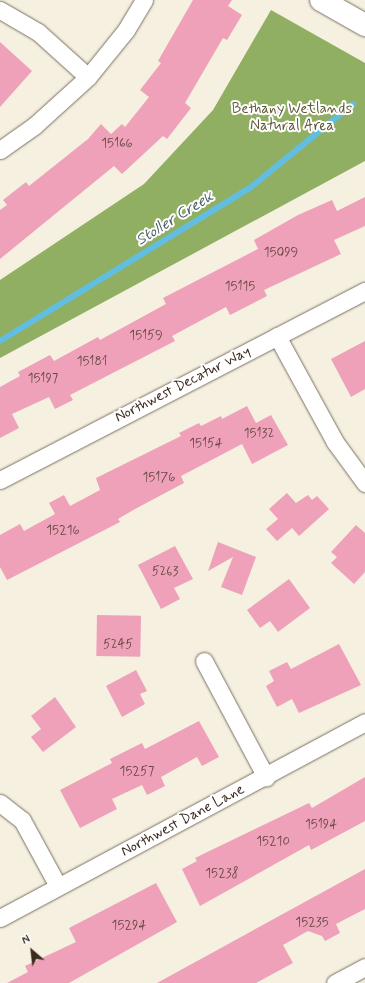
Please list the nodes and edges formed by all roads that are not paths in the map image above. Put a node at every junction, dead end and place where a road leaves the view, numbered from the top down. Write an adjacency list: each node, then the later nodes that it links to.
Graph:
1 (144, 0): 5 (street)
2 (322, 0): 4 (main road)
3 (0, 10): 5 (street)
4 (365, 24)
5 (88, 77): 6 (street)
6 (0, 150)
7 (365, 291): 8 (street, Northwest Decatur Way)
8 (277, 336): 9 (street, Northwest Decatur Way); 10 (street)
9 (0, 480)
10 (365, 483)
11 (204, 661): 13 (street)
12 (365, 722): 13 (street, Northwest Dane Lane)
13 (266, 777): 15 (street, Northwest Dane Lane)
14 (0, 803): 15 (street)
15 (58, 886): 16 (street, Northwest Dane Lane)
16 (0, 918)
17 (365, 967): 18 (street)
18 (335, 983)

